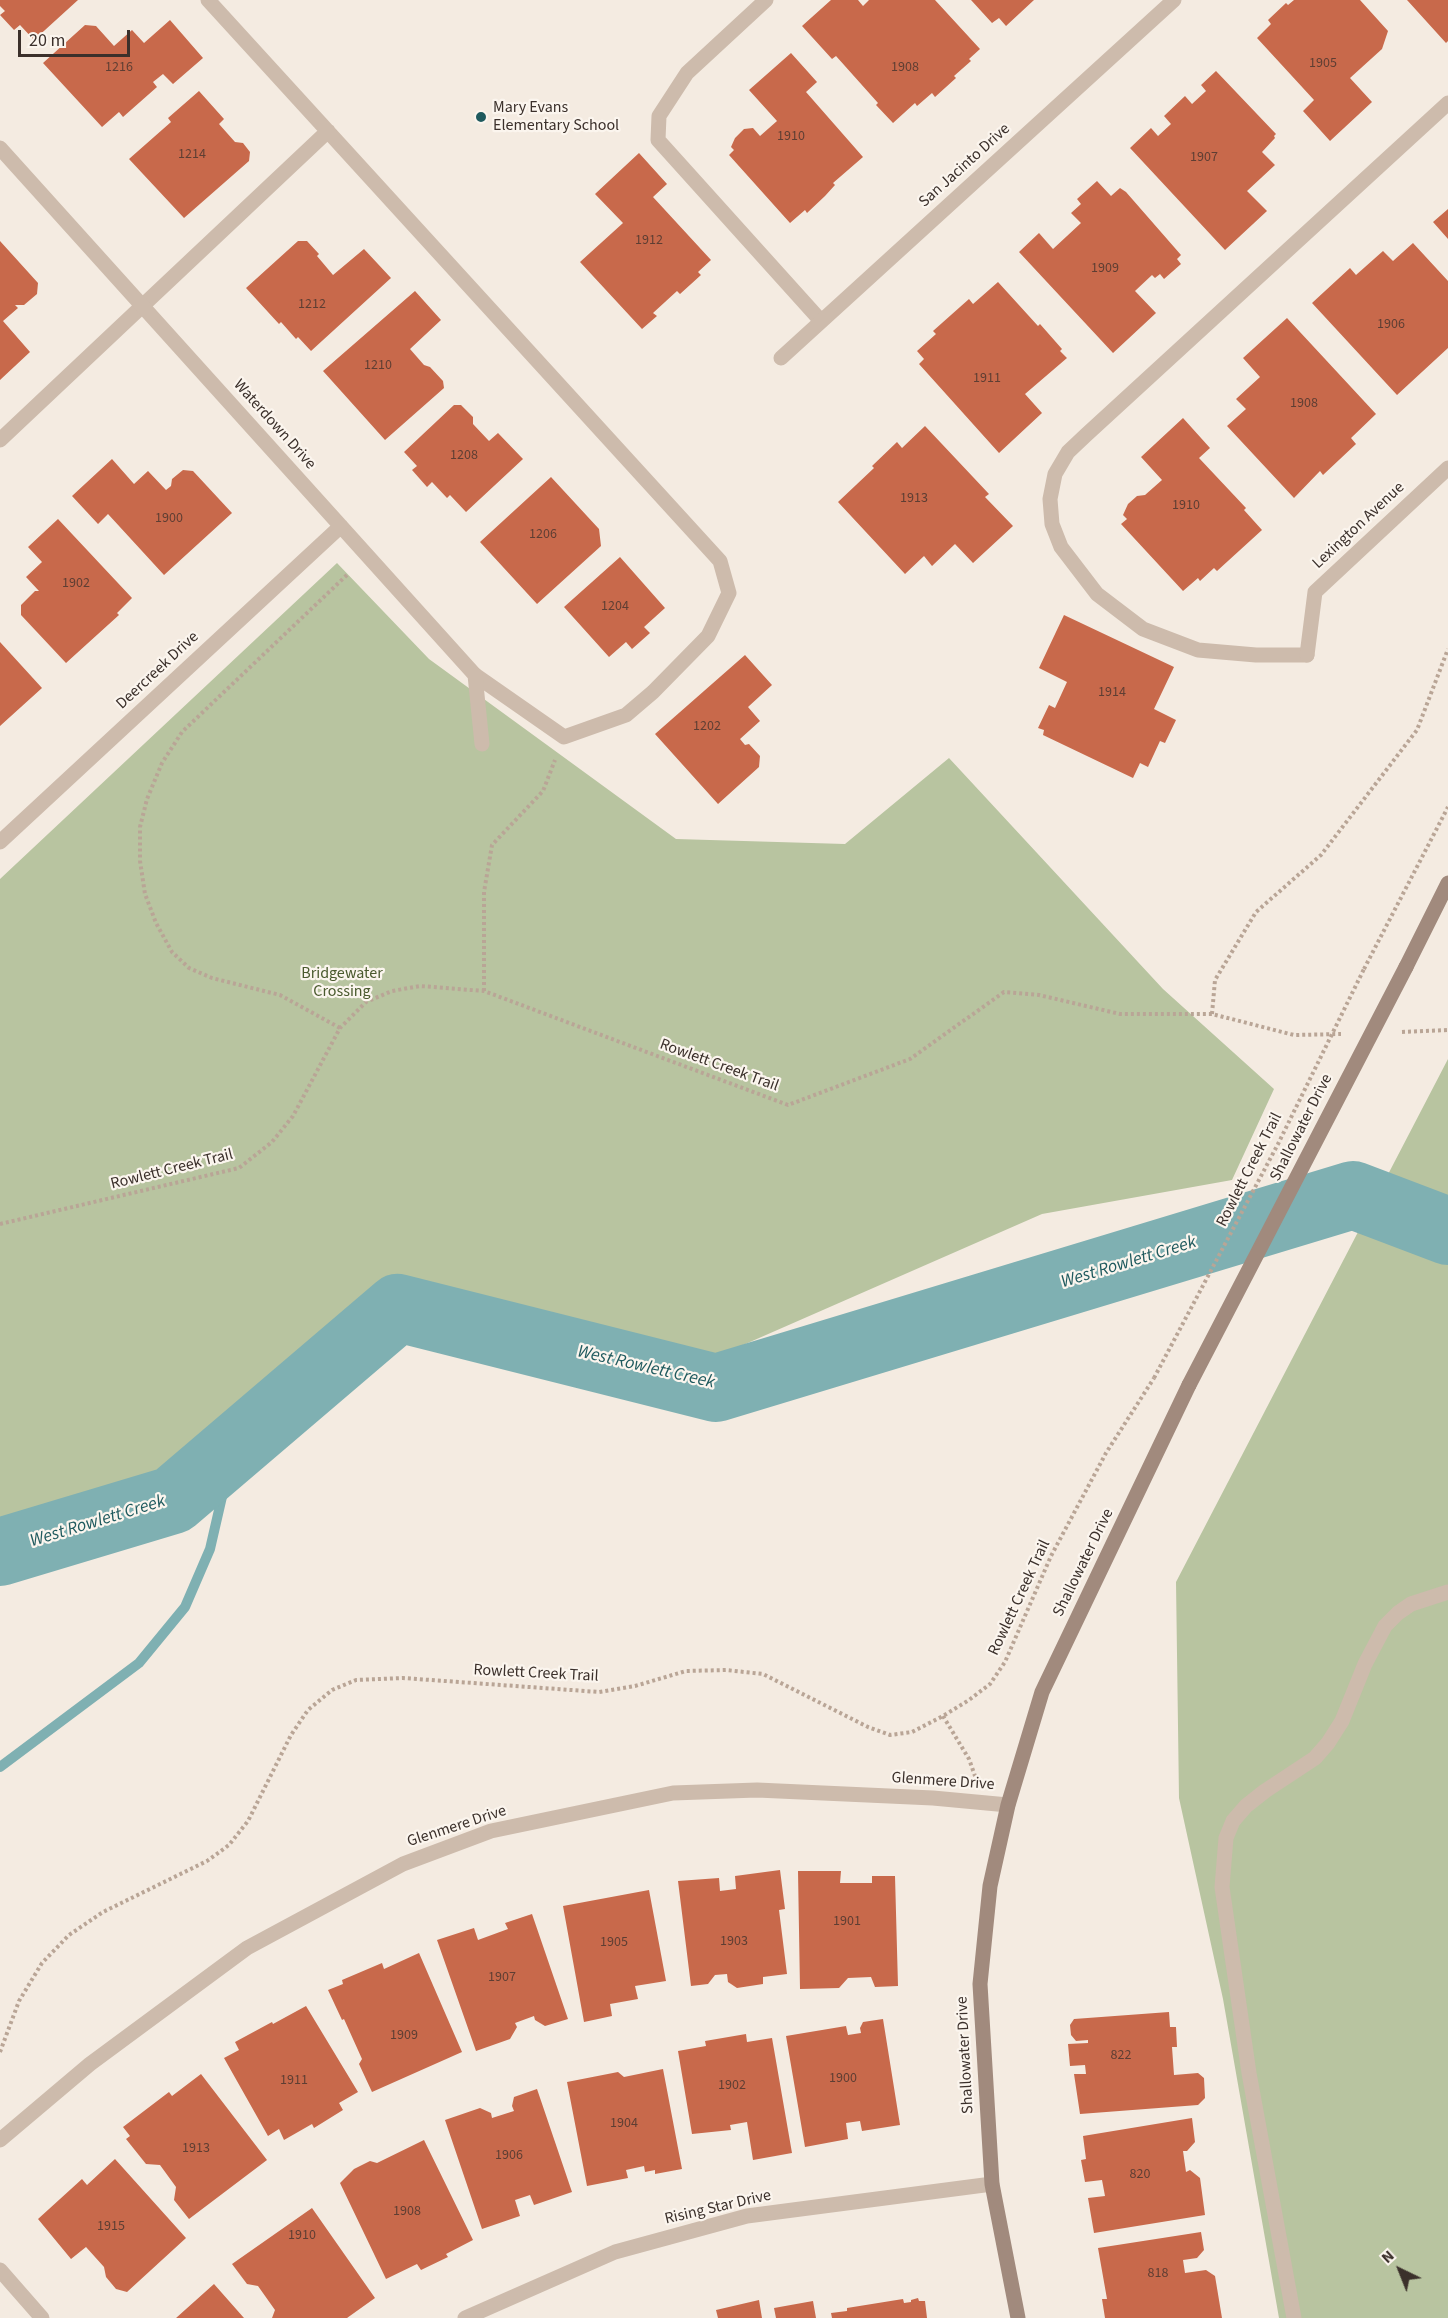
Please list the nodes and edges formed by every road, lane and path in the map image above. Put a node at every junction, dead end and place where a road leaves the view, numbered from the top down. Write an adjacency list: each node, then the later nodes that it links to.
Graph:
1 (208, 0): 5 (street)
2 (766, 0): 8 (street)
3 (1174, 0): 8 (street, San Jacinto Drive)
4 (1448, 103): 11 (street, Lexington Avenue)
5 (327, 131): 7 (street); 16 (street)
6 (0, 148): 7 (street, Waterdown Drive)
7 (143, 306): 10 (street); 12 (street, Waterdown Drive)
8 (821, 321): 9 (street, San Jacinto Drive)
9 (781, 358)
10 (0, 440)
11 (1448, 468)
12 (341, 526): 13 (street, Waterdown Drive); 19 (street, Deercreek Drive)
13 (367, 556): 15 (street, Waterdown Drive); 23 (path)
14 (1448, 649): 22 (path)
15 (475, 675): 16 (street, Waterdown Drive); 17 (street)
16 (564, 737): 21 (path)
17 (482, 744)
18 (1448, 807): 29 (path, Rowlett Creek Trail, bridge)
19 (0, 842)
20 (1448, 883): 31 (street, Shallowater Drive, bridge)
21 (484, 991): 22 (path, Rowlett Creek Trail); 23 (path, Rowlett Creek Trail)
22 (1212, 1014): 26 (path, Rowlett Creek Trail)
23 (340, 1028): 27 (path, Rowlett Creek Trail)
24 (1448, 1030): 25 (path)
25 (1401, 1032)
26 (1341, 1034)
27 (0, 1224)
28 (1448, 1592): 39 (street)
29 (943, 1716): 30 (path); 32 (path, Rowlett Creek Trail)
30 (984, 1802): 31 (street, Glenmere Drive); 33 (street, Glenmere Drive)
31 (1008, 1805): 34 (street, Shallowater Drive)
32 (0, 2052)
33 (0, 2140)
34 (992, 2184): 37 (street, Rising Star Drive); 38 (street, Shallowater Drive)
35 (0, 2270): 36 (street)
36 (42, 2318)
37 (465, 2318)
38 (1018, 2318)
39 (1294, 2318)

